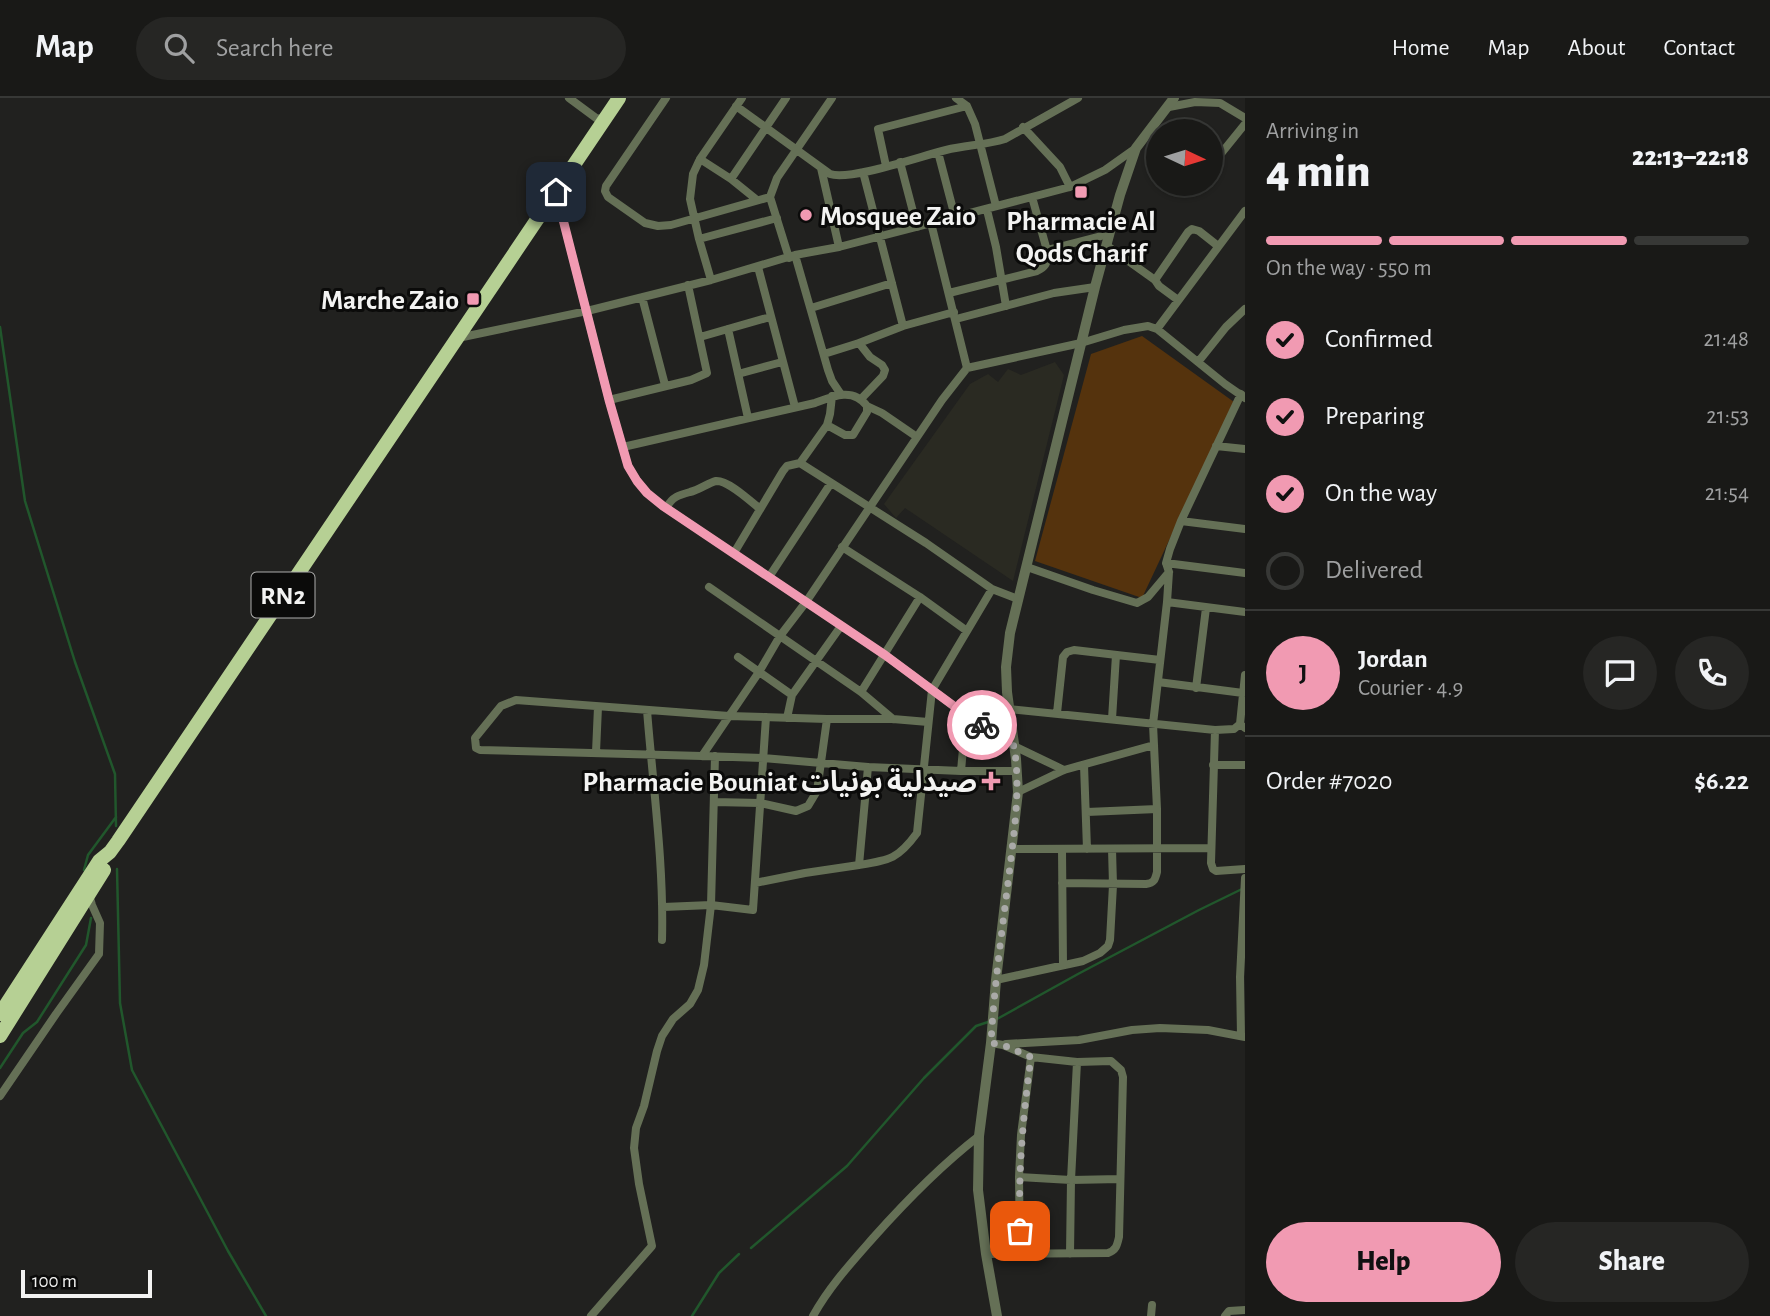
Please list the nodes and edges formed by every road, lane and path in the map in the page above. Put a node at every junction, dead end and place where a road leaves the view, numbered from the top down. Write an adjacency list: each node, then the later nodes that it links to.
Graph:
1 (569, 98): 16 (street)
2 (619, 98): 16 (highway, RN2)
3 (666, 98): 40 (street)
4 (742, 98): 12 (street)
5 (786, 98): 19 (street)
6 (832, 98): 23 (street)
7 (956, 98): 13 (street)
8 (1078, 98): 18 (street)
9 (1218, 100): 10 (street); 14 (street)
10 (1171, 102): 15 (street)
11 (1245, 104): 14 (street)
12 (736, 106): 19 (street); 26 (street)
13 (967, 106): 21 (street); 28 (street)
14 (1242, 115)
15 (1162, 119)
16 (604, 120): 33 (highway, RN2)
17 (1245, 124): 24 (street)
18 (1023, 127): 21 (street); 32 (street)
19 (767, 128): 23 (street); 31 (street)
20 (1146, 138): 22 (street)
21 (980, 144): 25 (street); 37 (street)
22 (1136, 148): 32 (street); 46 (street)
23 (796, 149): 29 (street); 34 (street)
24 (1223, 151)
25 (938, 152): 27 (street); 39 (street)
26 (700, 159): 31 (street); 40 (street)
27 (900, 162): 28 (street); 43 (street)
28 (886, 166): 30 (street)
29 (821, 168): 30 (street); 48 (street)
30 (863, 172): 44 (street)
31 (731, 178): 36 (street)
32 (1070, 187): 35 (street)
33 (556, 192): 64 (street); 71 (highway, RN2)
34 (770, 197): 36 (street); 41 (street)
35 (1032, 197): 37 (street); 49 (street)
36 (757, 200): 40 (street)
37 (992, 208): 39 (street); 53 (street)
38 (1245, 211): 47 (street)
39 (955, 217): 42 (street)
40 (695, 218): 45 (street)
41 (777, 218): 45 (street); 50 (street)
42 (931, 223): 43 (street); 58 (street)
43 (917, 227): 44 (street)
44 (880, 236): 48 (street); 55 (street)
45 (699, 239): 52 (street)
46 (1107, 240): 49 (street); 54 (street); 57 (street)
47 (1218, 246): 54 (street); 60 (street)
48 (839, 247): 50 (street)
49 (1046, 250): 53 (street)
50 (792, 257): 51 (street); 62 (street)
51 (758, 267): 52 (street); 66 (street)
52 (711, 280): 56 (street)
53 (1002, 280): 58 (street); 61 (street)
54 (1154, 280): 60 (street)
55 (892, 284): 62 (street); 67 (street)
56 (688, 285): 59 (street); 70 (street)
57 (1095, 286): 61 (street); 72 (street)
58 (949, 293): 65 (street)
59 (642, 297): 64 (street); 79 (street)
60 (1178, 300): 68 (street)
61 (1006, 306): 65 (street)
62 (811, 309): 74 (street)
63 (1245, 309): 76 (street)
64 (587, 311): 71 (street); 82 (street)
65 (955, 315): 67 (street); 77 (street)
66 (770, 317): 69 (street); 75 (street)
67 (903, 326): 73 (street)
68 (1157, 328): 72 (street); 76 (street)
69 (728, 330): 70 (street); 78 (street)
70 (700, 337): 79 (street)
71 (457, 338): 170 (highway, RN2)
72 (1081, 342): 77 (street); 100 (street)
73 (859, 343): 74 (street); 83 (street)
74 (824, 354): 80 (street)
75 (782, 362): 78 (street); 84 (street)
76 (1198, 362): 81 (street)
77 (967, 368): 87 (street)
78 (737, 374): 85 (street)
79 (665, 385): 82 (street)
80 (836, 394): 83 (street); 84 (street); 86 (street)
81 (1243, 396): 88 (street)
82 (609, 400): 89 (street)
83 (864, 403): 86 (street); 87 (street)
84 (795, 407): 85 (street)
85 (748, 418): 89 (street)
86 (827, 425): 91 (street)
87 (917, 437): 95 (street)
88 (1216, 446): 90 (street); 96 (street)
89 (623, 447): 93 (street)
90 (1245, 449)
91 (800, 463): 92 (street); 94 (street)
92 (831, 484): 95 (street); 103 (street)
93 (667, 507): 94 (street); 99 (street)
94 (760, 508): 99 (street)
95 (870, 508): 98 (street); 105 (street)
96 (1181, 522): 97 (street); 101 (street)
97 (1245, 529)
98 (842, 547): 106 (street); 108 (street)
99 (734, 553): 103 (street)
100 (1027, 567): 101 (street); 107 (street)
101 (1168, 568): 102 (street); 109 (street)
102 (1245, 573)
103 (769, 578): 108 (street)
104 (709, 587): 114 (street)
105 (992, 589): 107 (street); 113 (street)
106 (920, 597): 113 (street); 115 (street)
107 (1018, 599): 129 (street)
108 (806, 602): 112 (street); 114 (street)
109 (1167, 602): 110 (street); 118 (street)
110 (1206, 608): 111 (street); 123 (street)
111 (1245, 612)
112 (841, 626): 115 (street); 119 (street)
113 (967, 631): 124 (street)
114 (780, 636): 119 (street); 120 (street)
115 (885, 655): 124 (street); 125 (street)
116 (1116, 655): 118 (street); 131 (street); 138 (street)
117 (737, 657): 120 (street)
118 (1160, 660): 122 (street)
119 (816, 662): 125 (street); 127 (street)
120 (759, 672): 127 (street); 133 (street)
121 (1245, 675): 126 (street)
122 (1158, 682): 123 (street); 140 (street)
123 (1196, 688): 126 (street)
124 (932, 690): 132 (street); 139 (street)
125 (861, 692): 137 (street)
126 (1243, 693): 141 (street)
127 (792, 695): 135 (street)
128 (598, 707): 130 (street); 145 (street); 145 (street)
129 (1009, 709): 131 (street); 144 (street)
130 (648, 710): 133 (street); 146 (street)
131 (1057, 713): 138 (street)
132 (966, 715): 144 (street); 157 (street)
133 (729, 716): 134 (street); 147 (street)
134 (766, 717): 135 (street); 149 (street)
135 (787, 718): 136 (street)
136 (827, 719): 137 (street); 150 (street)
137 (893, 719): 139 (street)
138 (1112, 719): 140 (street)
139 (928, 722): 155 (street)
140 (1153, 724): 142 (street); 143 (street)
141 (1243, 726): 142 (street)
142 (1215, 730): 152 (street)
143 (1154, 745): 151 (street); 162 (street)
144 (1014, 746): 156 (street); 158 (street)
145 (596, 752): 146 (street)
146 (651, 754): 147 (street); 180 (street)
147 (702, 755): 148 (street)
148 (715, 756): 149 (street); 160 (street)
149 (763, 758): 150 (street); 161 (street)
150 (821, 764): 154 (street); 161 (street)
151 (1084, 765): 156 (street); 163 (street)
152 (1213, 765): 153 (street); 165 (street)
153 (1245, 765)
154 (868, 767): 155 (street); 171 (street)
155 (923, 769): 157 (street); 171 (street)
156 (1064, 770): 159 (street)
157 (961, 771): 158 (street)
158 (1017, 771): 159 (street)
159 (1018, 792): 166 (street)
160 (714, 802): 161 (street); 179 (street)
161 (760, 803): 174 (street)
162 (1157, 809): 163 (street); 164 (street)
163 (1087, 812): 168 (street)
164 (1156, 848): 165 (street); 169 (street); 176 (street)
165 (1210, 848): 172 (street)
166 (1012, 849): 167 (street); 184 (street)
167 (1062, 849): 168 (street); 175 (street)
168 (1087, 849): 169 (street)
169 (1112, 849): 176 (street)
170 (110, 852): 178 (highway, RN2); 185 (highway, RN2)
171 (859, 865): 174 (street)
172 (1245, 869)
173 (1245, 878): 177 (street)
174 (755, 883): 179 (street)
175 (1062, 883): 176 (street); 182 (street)
176 (1113, 885): 182 (street)
177 (1244, 889): 183 (street)
178 (89, 894): 186 (highway, RN2); 192 (street)
179 (710, 905): 180 (street); 202 (street)
180 (663, 907): 181 (street)
181 (662, 940)
182 (1063, 965): 184 (street)
183 (1243, 976): 187 (street)
184 (996, 980): 188 (street)
185 (0, 1014)
186 (0, 1036)
187 (1243, 1037): 189 (street)
188 (991, 1043): 189 (street); 193 (street)
189 (1003, 1045): 190 (street)
190 (1031, 1057): 191 (street); 194 (street)
191 (1076, 1062): 195 (street); 196 (street)
192 (0, 1096)
193 (979, 1136): 198 (street); 203 (street)
194 (1019, 1177): 196 (street); 197 (street)
195 (1120, 1179): 196 (street); 199 (street)
196 (1071, 1180): 199 (street)
197 (1020, 1253): 198 (street); 199 (street)
198 (986, 1254): 204 (street)
199 (1070, 1254)
200 (1152, 1305): 205 (street)
201 (1245, 1310): 206 (street)
202 (591, 1316)
203 (813, 1316)
204 (997, 1316)
205 (1152, 1316)
206 (1225, 1316)

